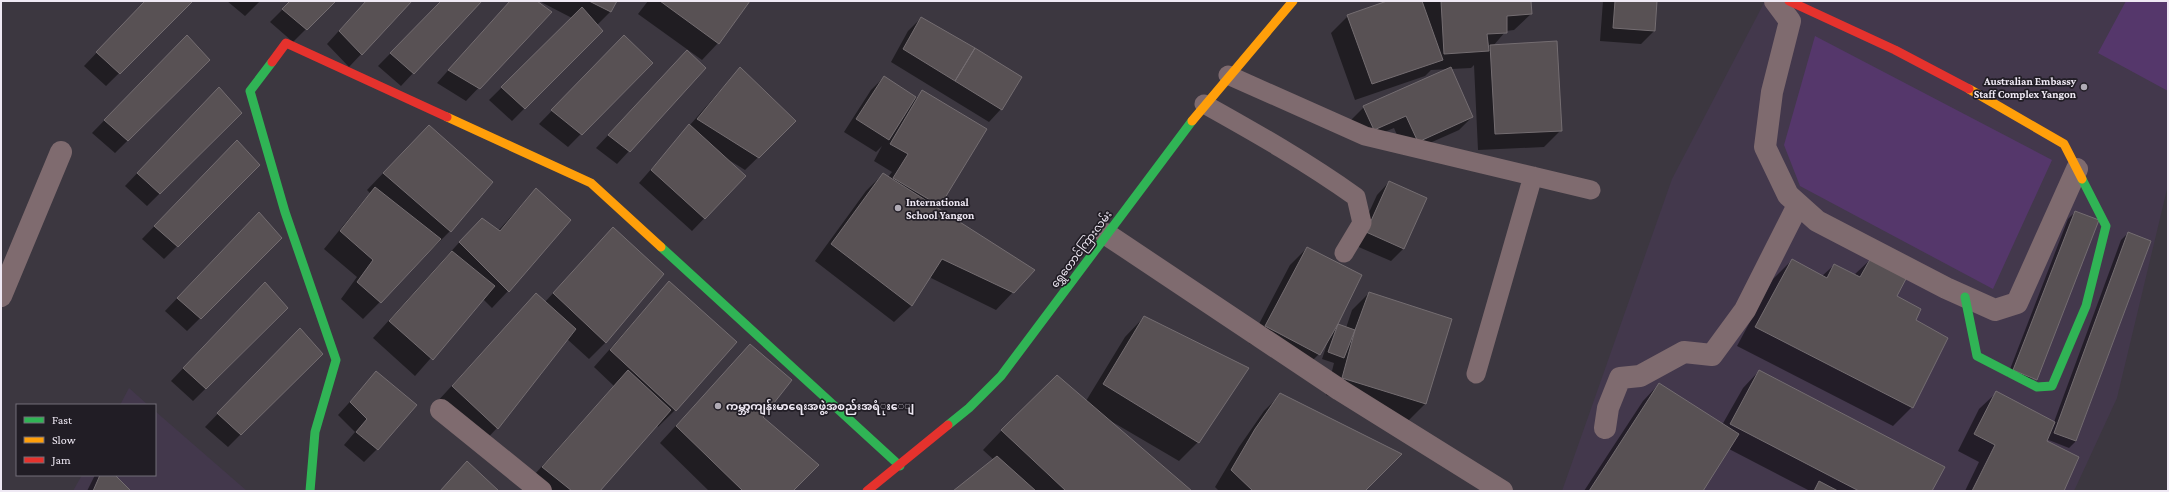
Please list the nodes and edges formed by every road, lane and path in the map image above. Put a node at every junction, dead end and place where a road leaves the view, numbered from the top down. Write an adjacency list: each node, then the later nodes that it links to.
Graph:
1 (1293, 1): 4 (street, ရွှေတောင်ကြားလမ်း)
2 (1775, 1): 10 (street)
3 (1789, 1): 7 (street)
4 (1228, 75): 5 (street, ရွှေတောင်ကြားလမ်း); 8 (lane)
5 (1204, 104): 11 (street, ရွှေတောင်ကြားလမ်း); 12 (lane)
6 (61, 152): 13 (street)
7 (2077, 170): 14 (street); 14 (street)
8 (1533, 176): 9 (lane); 15 (lane)
9 (1591, 190)
10 (1798, 205): 14 (street); 17 (street)
11 (1106, 234): 18 (street, ရွှေတောင်ကြားလမ်း); 22 (street)
12 (1344, 253)
13 (1, 296)
14 (1965, 297)
15 (1476, 374)
16 (441, 410): 20 (street)
17 (1605, 428)
18 (900, 466): 19 (street); 21 (street, ရွှေတောင်ကြားလမ်း)
19 (310, 491)
20 (541, 491)
21 (867, 491)
22 (1502, 491)

